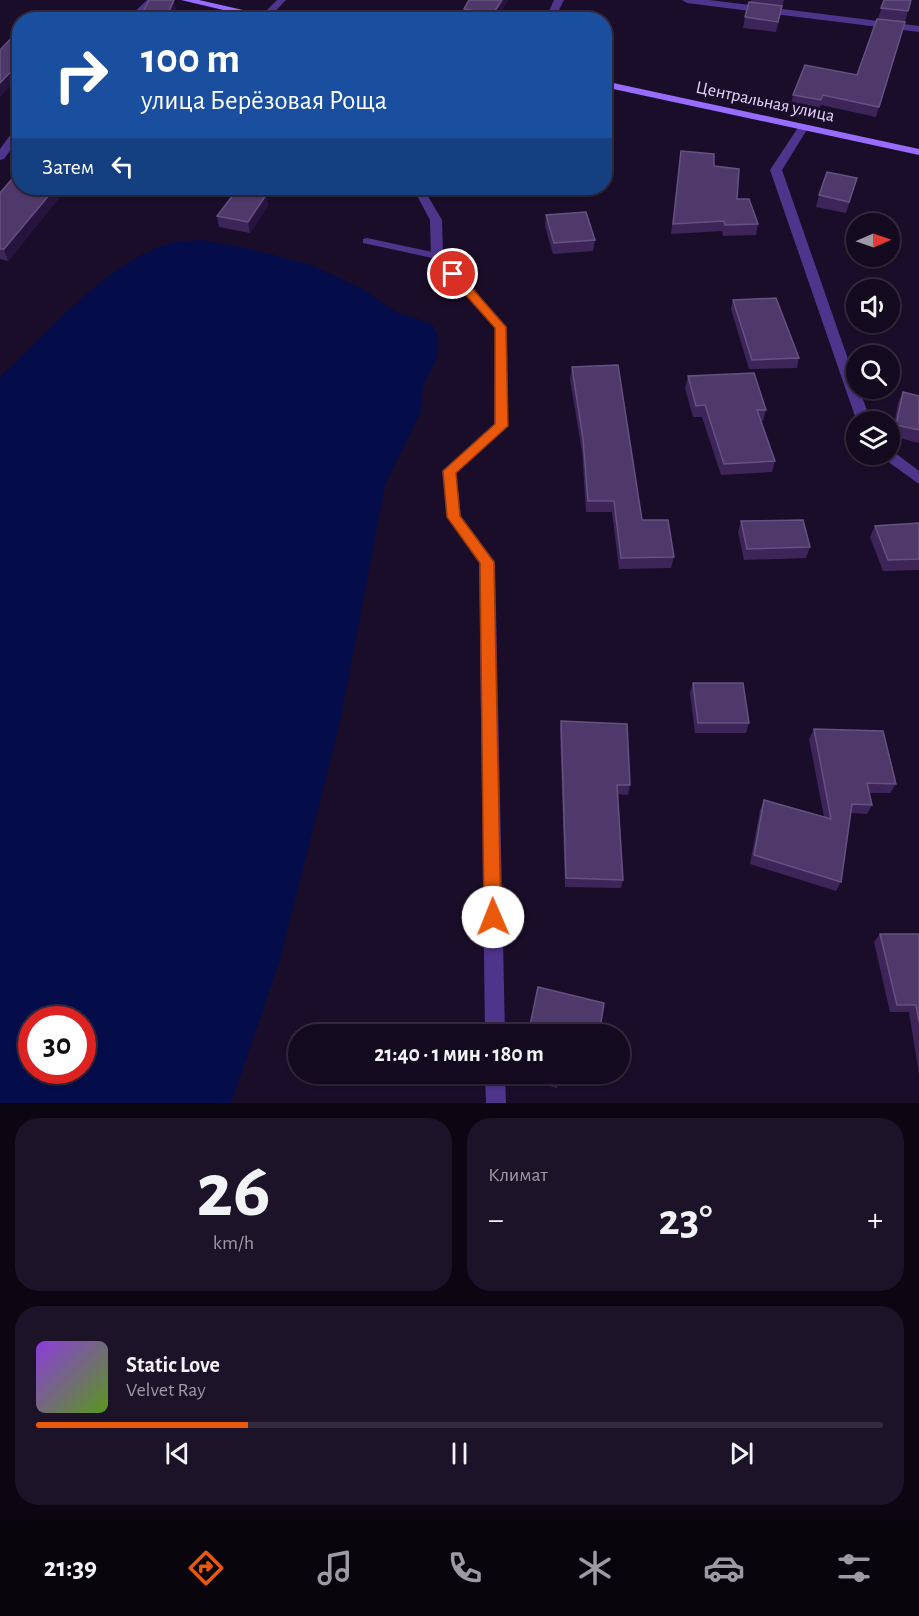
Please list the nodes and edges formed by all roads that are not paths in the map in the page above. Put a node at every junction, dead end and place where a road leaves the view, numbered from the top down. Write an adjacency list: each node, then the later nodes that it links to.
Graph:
1 (152, 0): 5 (street)
2 (186, 0): 6 (street)
3 (282, 0): 7 (lane)
4 (687, 0): 8 (street)
5 (139, 12)
6 (246, 12)
7 (270, 12)
8 (919, 29)
9 (612, 86): 10 (street, Центральная улица)
10 (803, 128): 12 (street, Центральная улица); 17 (street)
11 (12, 140): 13 (street)
12 (919, 152)
13 (0, 157)
14 (422, 195): 16 (street)
15 (367, 241): 16 (lane)
16 (437, 256): 20 (street)
17 (860, 411)
18 (900, 464): 19 (street)
19 (919, 479)
20 (495, 1024)
21 (495, 1084): 22 (street)
22 (496, 1103)

